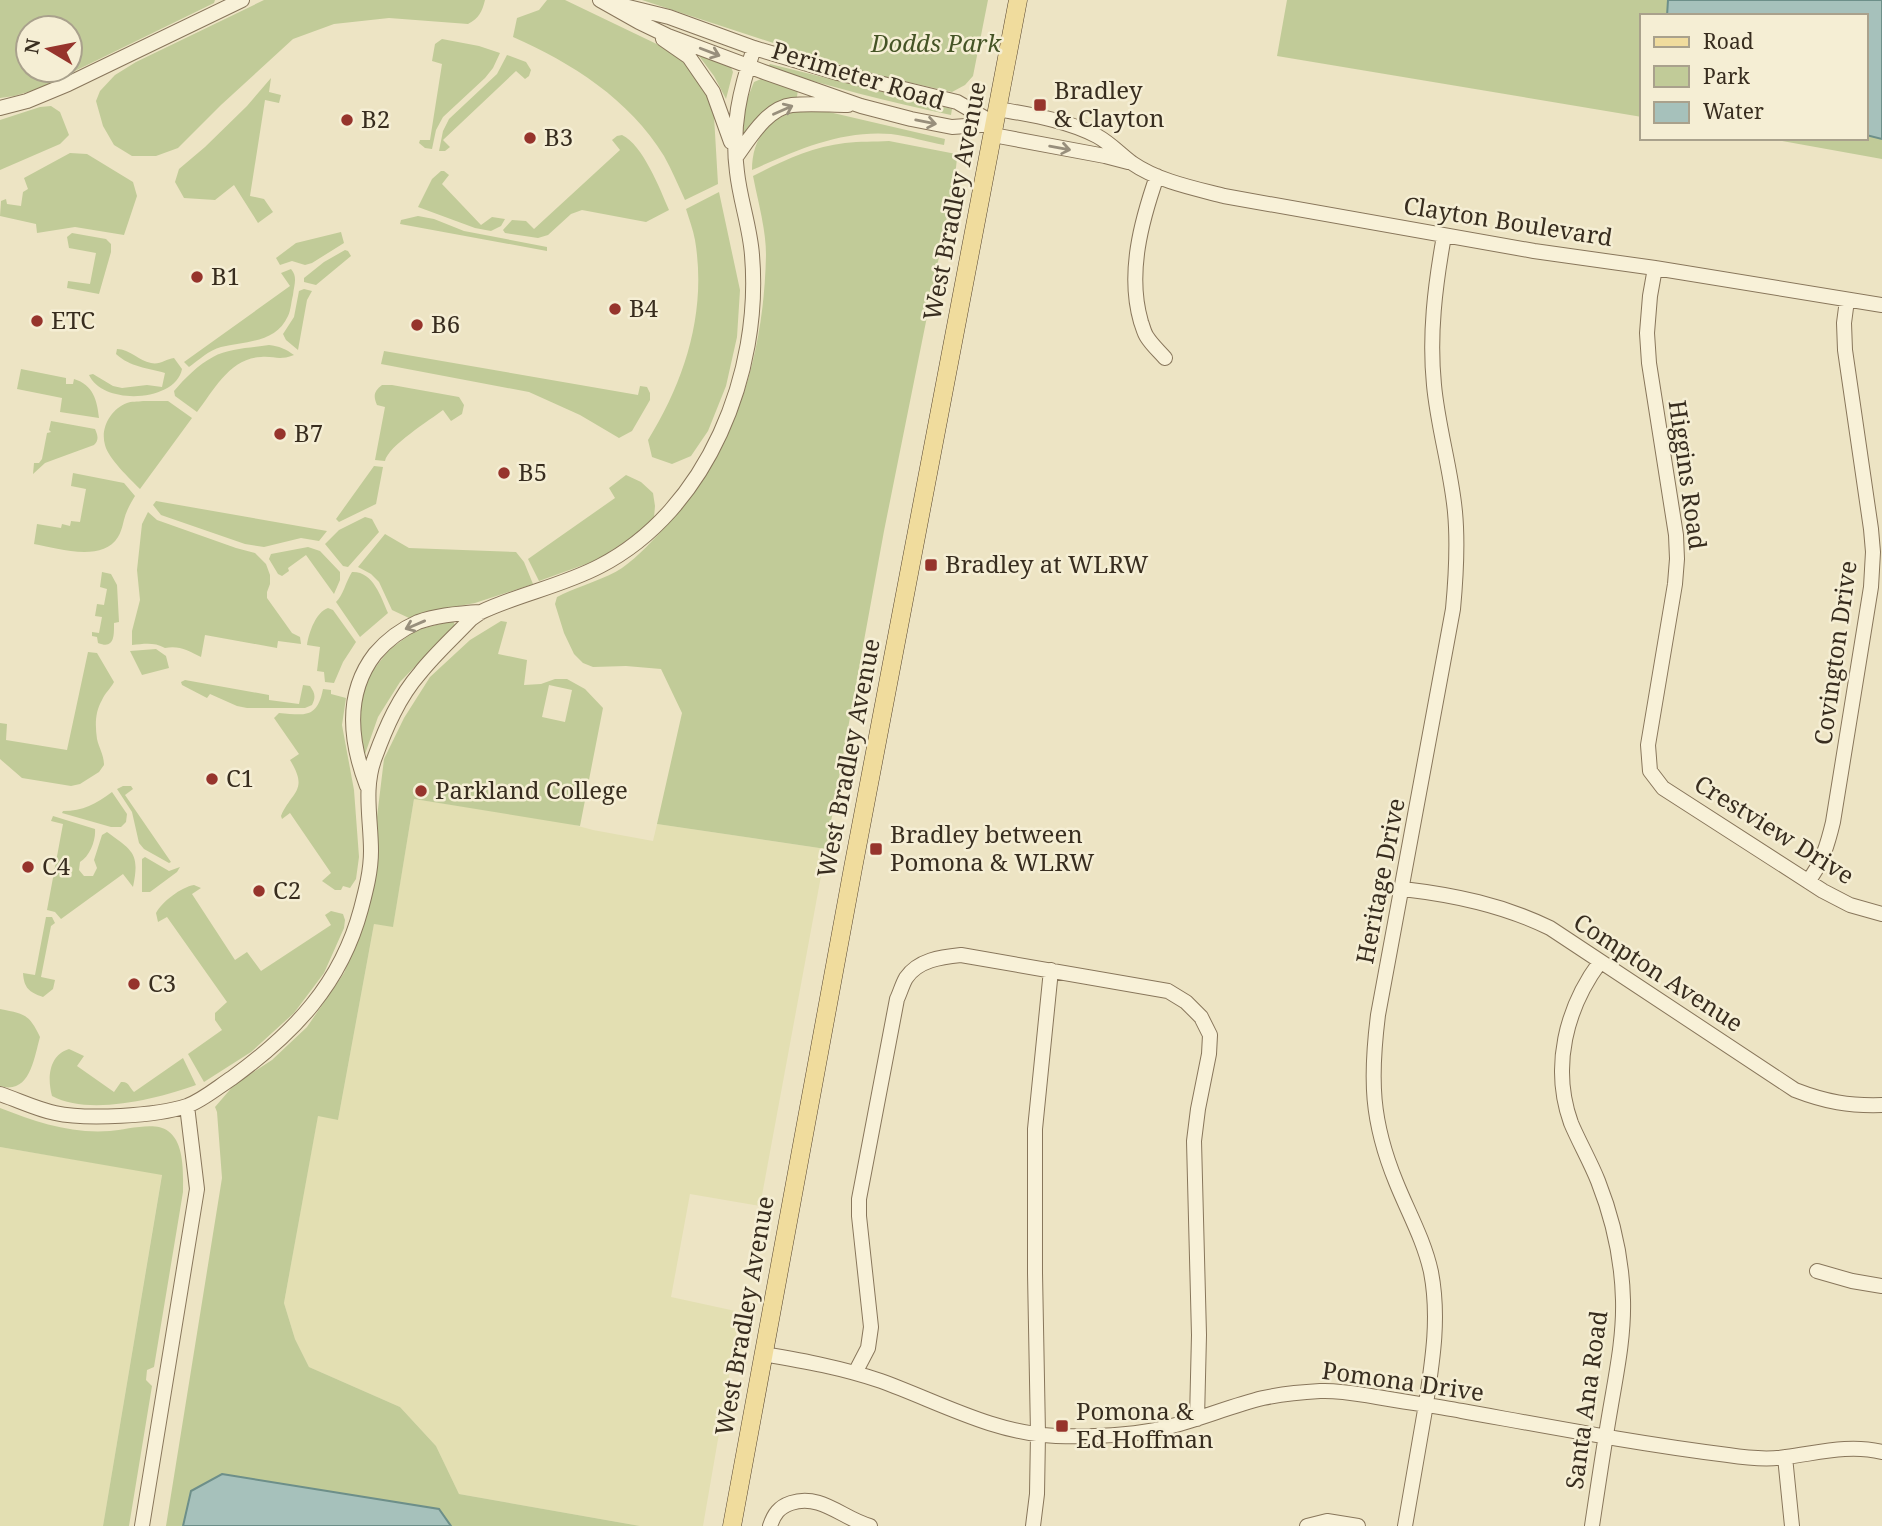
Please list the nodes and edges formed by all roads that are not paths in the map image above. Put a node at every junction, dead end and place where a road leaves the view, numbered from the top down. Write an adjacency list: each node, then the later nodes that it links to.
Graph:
1 (242, 0): 8 (street)
2 (1018, 0): 9 (main road, West Bradley Avenue)
3 (603, 1): 4 (street, Perimeter Road); 5 (street, Perimeter Road)
4 (639, 22): 6 (street, Perimeter Road, one-way to 6); 10 (street)
5 (754, 48): 6 (street, Perimeter Road); 9 (street, Perimeter Road)
6 (748, 66): 7 (street, Perimeter Road); 10 (street, Perimeter Road)
7 (862, 106): 9 (street, Perimeter Road, one-way to 9); 10 (street, one-way to 7)
8 (0, 108)
9 (995, 122): 11 (street, Clayton Boulevard, one-way to 11); 11 (street, Clayton Boulevard); 31 (main road, West Bradley Avenue)
10 (736, 157): 18 (street, Perimeter Road)
11 (1133, 163): 12 (street, Clayton Boulevard)
12 (1157, 176): 13 (street, Clayton Boulevard); 17 (street)
13 (1444, 236): 14 (street, Clayton Boulevard); 22 (street, Heritage Drive)
14 (1655, 268): 15 (street, Clayton Boulevard); 19 (street, Higgins Road)
15 (1847, 300): 16 (street, Clayton Boulevard); 21 (street, Covington Drive)
16 (1882, 306)
17 (1165, 358)
18 (481, 612): 20 (street, Perimeter Road); 20 (street, Perimeter Road, one-way to 20)
19 (1650, 771): 21 (street, Crestview Drive)
20 (368, 787): 27 (street, Perimeter Road)
21 (1808, 881): 23 (street, Crestview Drive)
22 (1403, 888): 24 (street, Compton Avenue); 33 (street, Heritage Drive)
23 (1882, 914)
24 (1600, 962): 28 (street, Compton Avenue); 36 (street, Santa Ana Road)
25 (1051, 970): 32 (street); 34 (street); 35 (street)
26 (0, 1094): 27 (street, Perimeter Road)
27 (187, 1105): 39 (street)
28 (1882, 1105)
29 (1817, 1271): 30 (street)
30 (1882, 1286)
31 (764, 1354): 32 (street, Pomona Drive); 40 (main road, West Bradley Avenue)
32 (855, 1373): 35 (street, Pomona Drive)
33 (1425, 1405): 34 (street, Pomona Drive); 36 (street, Pomona Drive); 46 (street, Heritage Drive)
34 (1197, 1419): 35 (street, Pomona Drive)
35 (1038, 1434): 43 (street)
36 (1606, 1436): 38 (street, Pomona Drive); 47 (street, Santa Ana Road)
37 (1882, 1452): 38 (street, Pomona Drive)
38 (1785, 1457): 48 (street)
39 (142, 1526)
40 (732, 1526)
41 (769, 1526): 42 (street)
42 (870, 1526)
43 (1033, 1526)
44 (1307, 1526): 45 (street)
45 (1357, 1526)
46 (1405, 1526)
47 (1592, 1526)
48 (1791, 1526)

